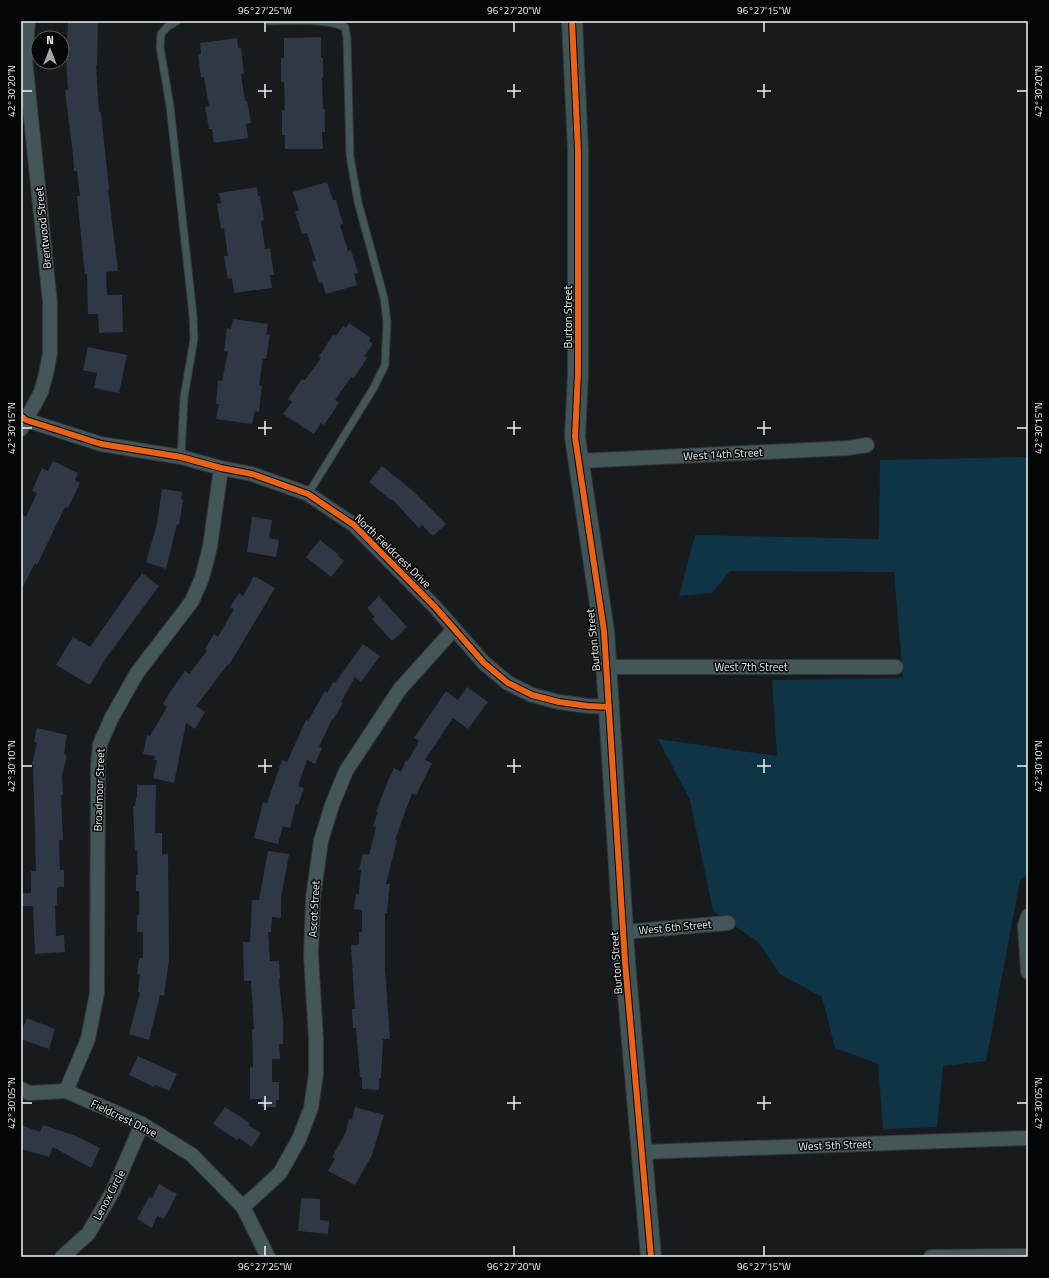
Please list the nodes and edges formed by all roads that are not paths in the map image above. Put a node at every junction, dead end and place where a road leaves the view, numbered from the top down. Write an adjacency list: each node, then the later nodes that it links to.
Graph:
1 (28, 21): 5 (street, Brentwood Street)
2 (177, 21): 7 (lane)
3 (269, 21): 10 (lane)
4 (572, 21): 8 (street, Burton Street)
5 (22, 422): 7 (street, North Fieldcrest Drive)
6 (867, 445): 8 (street, West 14th Street)
7 (181, 457): 9 (street, North Fieldcrest Drive)
8 (578, 461): 12 (street, Burton Street)
9 (221, 468): 10 (street, North Fieldcrest Drive); 20 (street, Broadmoor Street)
10 (308, 494): 11 (street, North Fieldcrest Drive)
11 (454, 629): 14 (street, North Fieldcrest Drive); 24 (street, Ascot Street)
12 (606, 667): 13 (street, West 7th Street); 14 (street, Burton Street)
13 (896, 667)
14 (609, 707): 17 (street, Burton Street)
15 (1028, 916): 18 (street)
16 (728, 923): 17 (street, West 6th Street)
17 (623, 932): 23 (street, Burton Street)
18 (1028, 972)
19 (21, 1089): 20 (street, Fieldcrest Drive)
20 (66, 1091): 21 (street, Fieldcrest Drive)
21 (142, 1124): 24 (street, Fieldcrest Drive); 26 (street, Lenox Circle)
22 (1028, 1138): 23 (street, West 5th Street)
23 (642, 1152): 28 (street, Burton Street)
24 (243, 1207): 27 (street, Fieldcrest Drive)
25 (1028, 1256): 29 (street)
26 (62, 1257)
27 (268, 1257)
28 (651, 1257)
29 (932, 1257)

